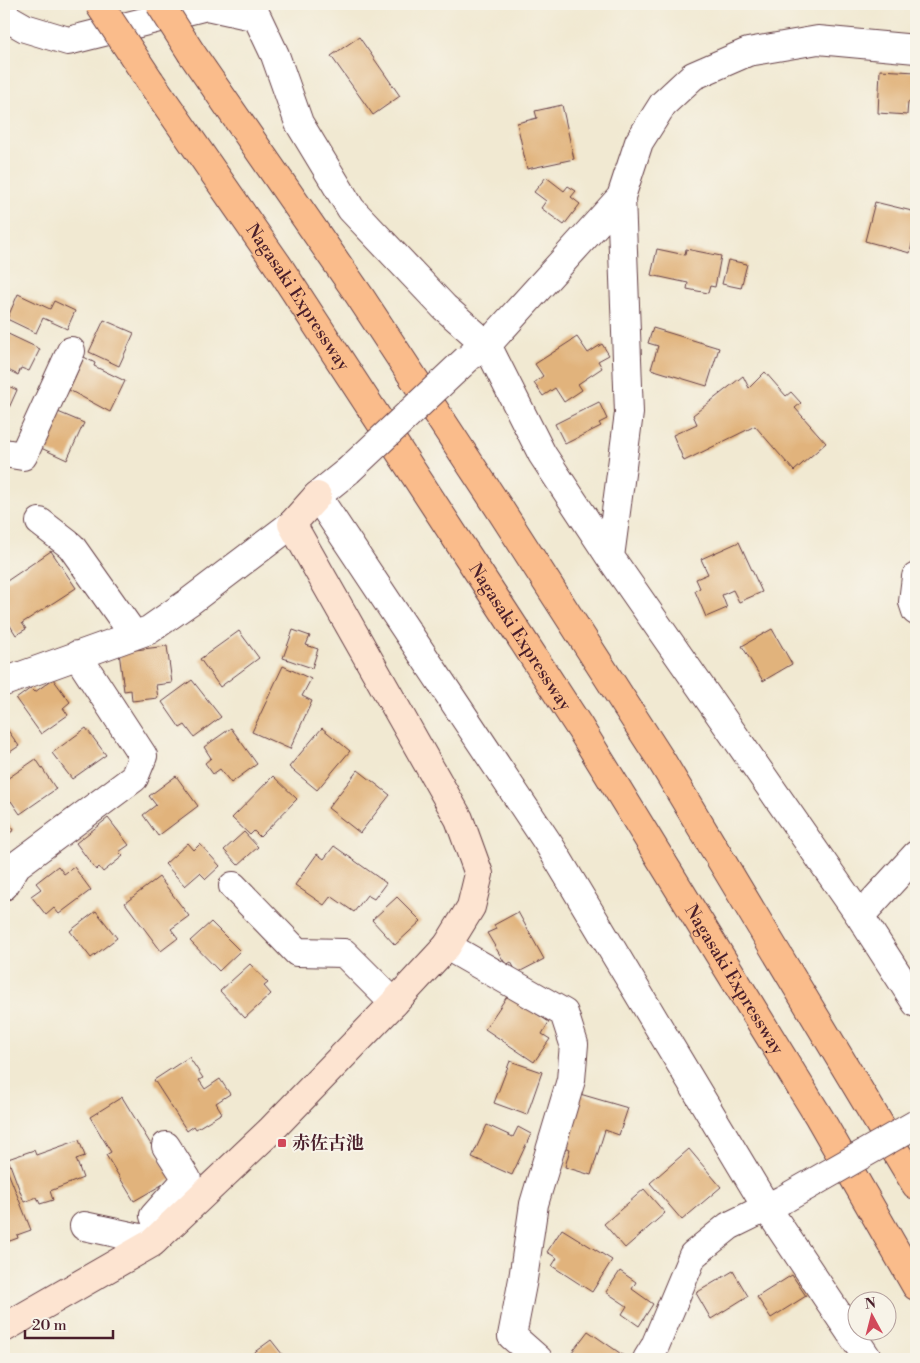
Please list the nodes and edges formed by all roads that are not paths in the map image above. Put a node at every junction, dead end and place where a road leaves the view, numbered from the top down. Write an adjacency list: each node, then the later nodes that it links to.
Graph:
1 (99, 4): 31 (highway, Nagasaki Expressway, bridge)
2 (160, 4): 27 (highway, bridge)
3 (4, 16): 7 (street)
4 (916, 49): 5 (street)
5 (621, 197): 7 (street); 12 (street)
6 (71, 351): 8 (street)
7 (477, 352): 9 (street, bridge); 12 (street)
8 (4, 453)
9 (317, 496): 11 (street); 28 (street)
10 (40, 522): 15 (street)
11 (292, 524): 15 (street); 22 (street)
12 (610, 557): 21 (street)
13 (916, 577): 14 (street)
14 (916, 611)
15 (134, 635): 16 (street)
16 (77, 655): 17 (street); 19 (street)
17 (4, 682)
18 (916, 855): 21 (street)
19 (4, 886)
20 (232, 886): 24 (street)
21 (860, 916): 23 (street)
22 (447, 946): 24 (street); 33 (street)
23 (916, 1002)
24 (394, 1003): 30 (street)
25 (916, 1124): 28 (street, bridge)
26 (166, 1146): 30 (street)
27 (916, 1185)
28 (776, 1203): 34 (street); 35 (street)
29 (84, 1226): 30 (street)
30 (158, 1238): 32 (street)
31 (916, 1286)
32 (4, 1328)
33 (538, 1359)
34 (647, 1359)
35 (868, 1359)

